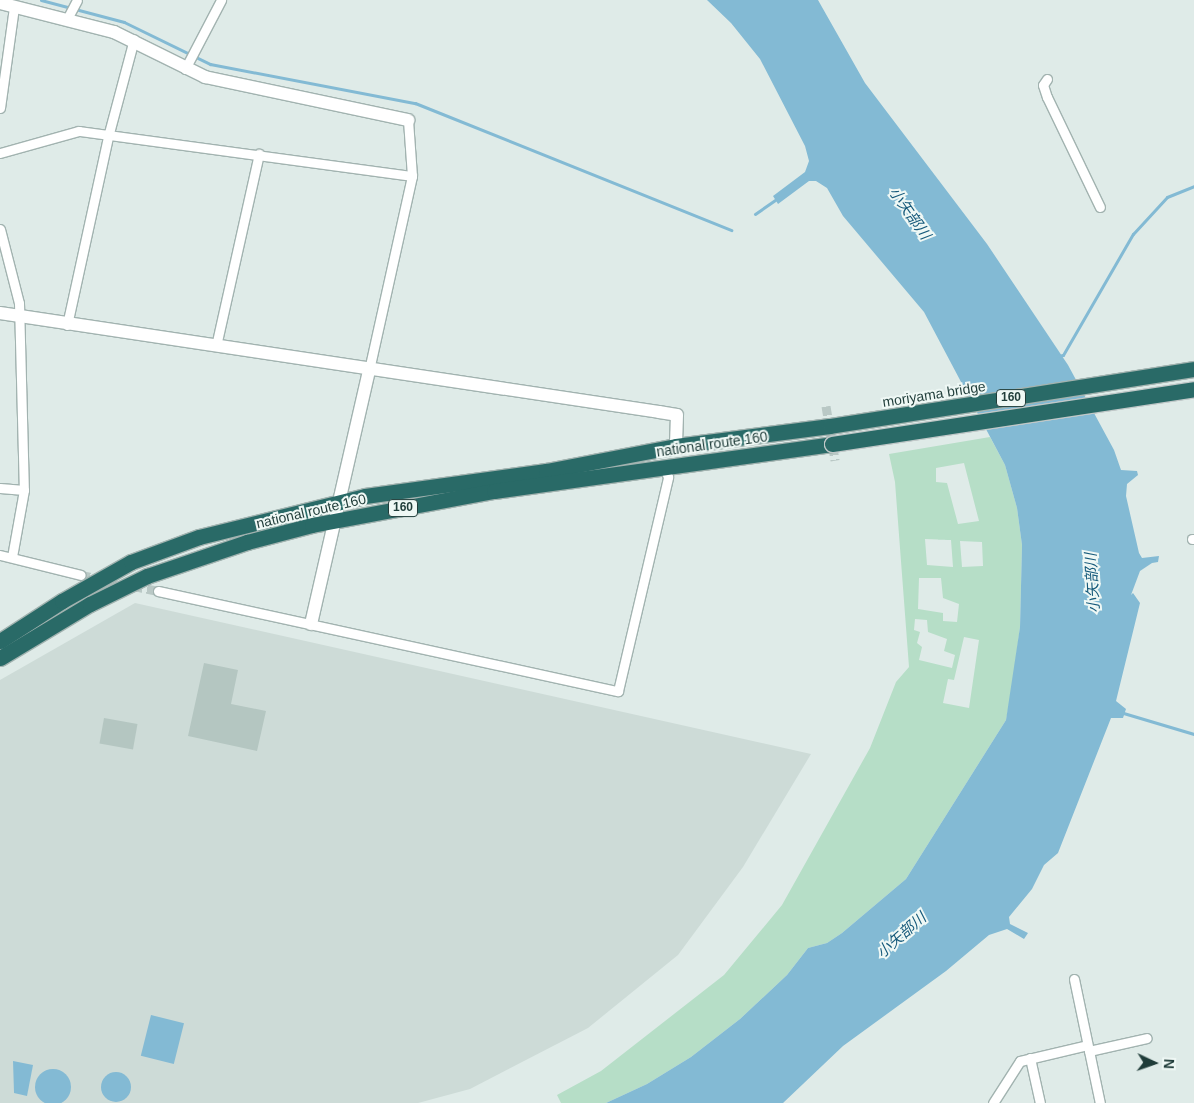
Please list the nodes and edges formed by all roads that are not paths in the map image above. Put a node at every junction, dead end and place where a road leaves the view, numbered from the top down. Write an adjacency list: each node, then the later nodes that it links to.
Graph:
1 (221, 0): 7 (street)
2 (76, 1): 5 (street)
3 (0, 4): 4 (street)
4 (14, 7): 5 (street); 9 (street)
5 (68, 16): 6 (street)
6 (134, 39): 7 (street); 11 (street)
7 (187, 64): 10 (street)
8 (1047, 79): 15 (street)
9 (0, 108)
10 (408, 120): 14 (street)
11 (110, 133): 12 (street); 13 (street); 19 (street)
12 (0, 152)
13 (259, 154): 14 (street); 20 (street)
14 (412, 176): 22 (street)
15 (1100, 207)
16 (0, 229): 18 (street)
17 (0, 313): 18 (street)
18 (18, 316): 19 (street); 28 (street)
19 (67, 324): 20 (street)
20 (216, 346): 22 (street)
21 (1193, 369): 24 (highway, moriyama bridge / 160)
22 (369, 370): 25 (street); 29 (street)
23 (1194, 389): 26 (highway, national route 160 / 160, bridge)
24 (830, 426): 25 (highway, national route 160 / 160)
25 (676, 446): 29 (highway, national route 160 / 160)
26 (664, 466): 30 (highway, national route 160 / 160); 35 (street)
27 (0, 488): 28 (street)
28 (24, 490): 32 (street)
29 (341, 503): 30 (street); 36 (highway, national route 160 / 160)
30 (336, 521): 35 (street); 37 (highway, national route 160 / 160)
31 (0, 554): 32 (street)
32 (12, 557): 33 (street)
33 (81, 574)
34 (158, 591): 35 (street)
35 (311, 624)
36 (0, 641)
37 (0, 658)
38 (1074, 979): 40 (street)
39 (1147, 1038): 40 (street)
40 (1088, 1048): 41 (street); 44 (street)
41 (1030, 1058): 42 (street); 43 (street)
42 (993, 1103)
43 (1040, 1103)
44 (1100, 1103)

